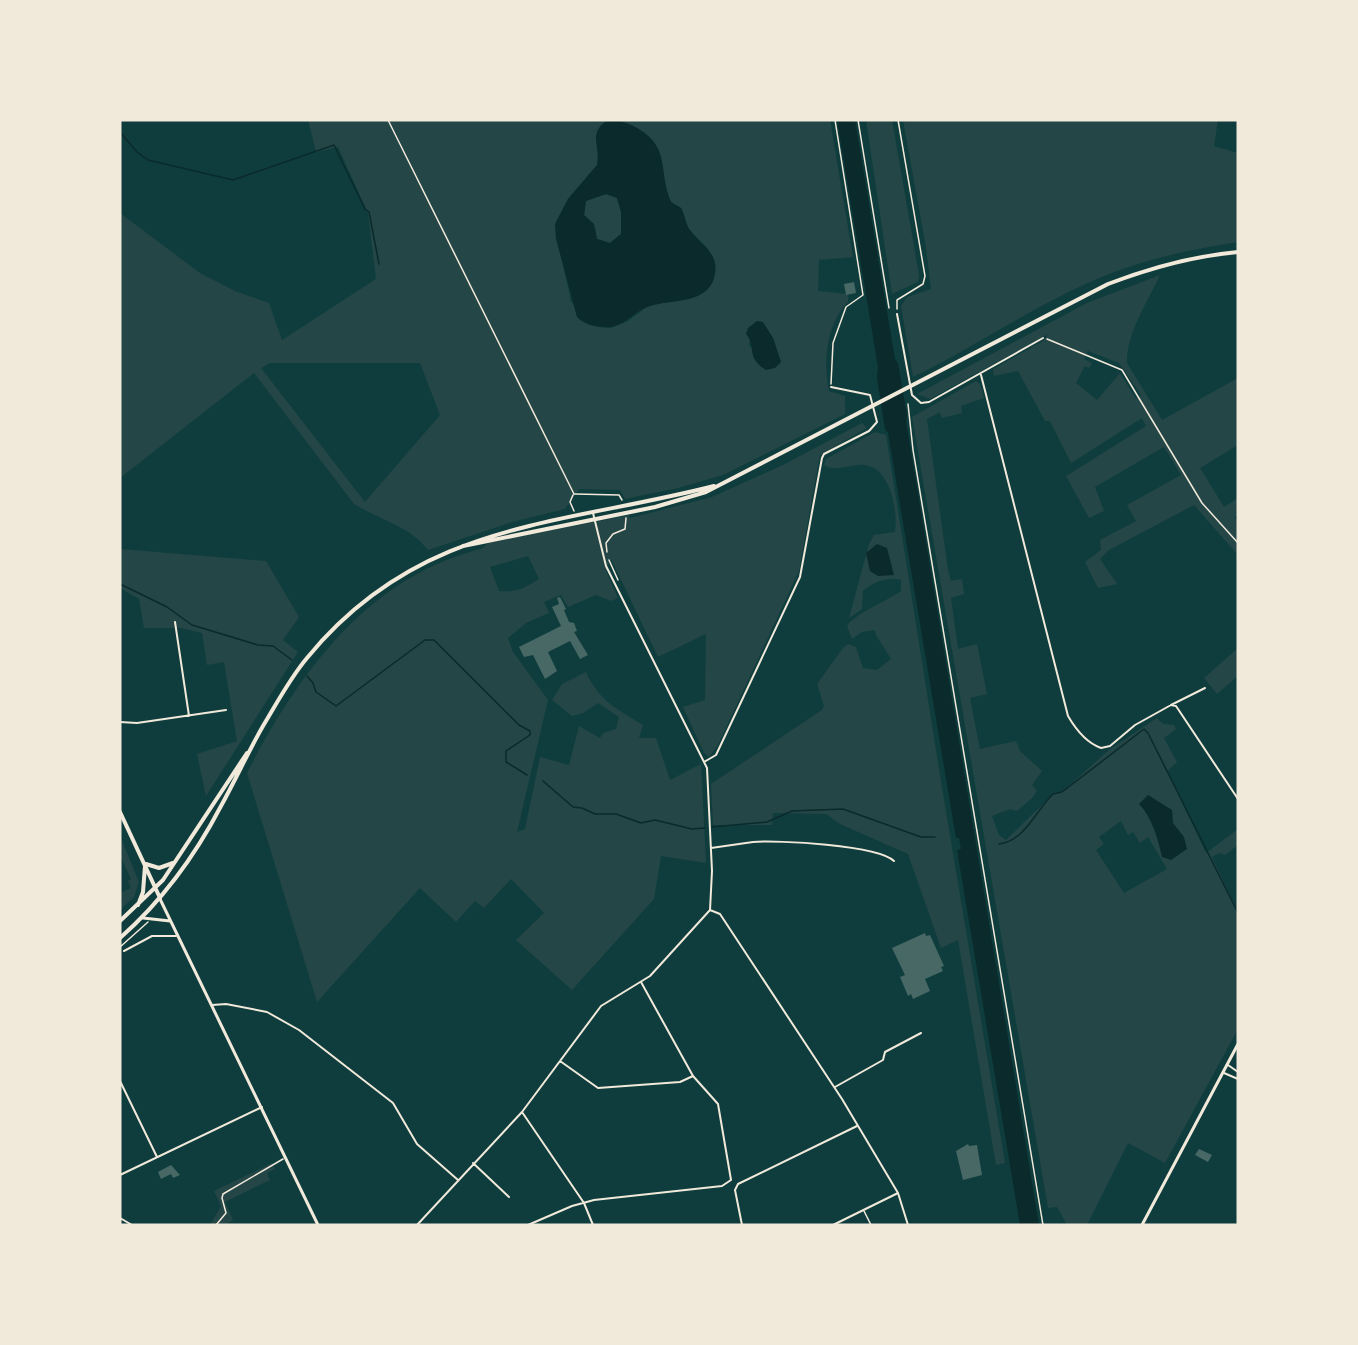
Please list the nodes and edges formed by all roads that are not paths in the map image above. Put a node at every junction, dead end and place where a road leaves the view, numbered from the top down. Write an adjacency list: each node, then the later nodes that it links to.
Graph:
1 (858, 120): 3 (street)
2 (1238, 252): 8 (main road)
3 (888, 308)
4 (897, 314): 6 (street)
5 (1043, 338): 6 (street)
6 (981, 375): 14 (street)
7 (831, 387): 19 (street)
8 (723, 483): 9 (main road); 10 (main road)
9 (592, 512): 10 (street); 11 (main road)
10 (594, 519): 11 (main road); 19 (street)
11 (463, 546): 18 (main road)
12 (175, 622): 16 (street)
13 (1205, 688): 14 (street)
14 (1171, 705): 20 (street)
15 (226, 710): 16 (street)
16 (189, 716): 17 (street)
17 (120, 722)
18 (247, 752): 23 (main road); 27 (main road)
19 (704, 762): 22 (street)
20 (1238, 798)
21 (120, 812): 25 (main road)
22 (710, 848): 24 (street); 29 (street)
23 (176, 861): 25 (main road); 26 (main road)
24 (894, 861)
25 (145, 864): 26 (main road); 28 (main road)
26 (155, 888): 27 (main road); 28 (main road)
27 (160, 899): 30 (main road); 32 (street)
28 (138, 906): 31 (main road)
29 (711, 910): 36 (street); 47 (street)
30 (143, 918): 32 (street); 34 (main road)
31 (120, 921)
32 (172, 922): 33 (street)
33 (178, 936): 35 (street); 37 (street)
34 (120, 938)
35 (123, 951)
36 (641, 982): 40 (street); 44 (street)
37 (212, 1005): 48 (street); 54 (street)
38 (921, 1033): 47 (street)
39 (1238, 1044): 41 (street)
40 (560, 1061): 44 (street); 49 (street)
41 (1228, 1065): 42 (street); 43 (street)
42 (1238, 1072)
43 (1224, 1073): 45 (street); 69 (street)
44 (693, 1076): 57 (street)
45 (1238, 1079)
46 (120, 1081): 51 (street)
47 (835, 1087): 50 (street)
48 (262, 1107): 51 (street); 61 (street)
49 (522, 1112): 52 (street); 57 (street)
50 (857, 1126): 55 (street); 65 (street)
51 (156, 1157): 53 (street)
52 (473, 1163): 54 (street); 56 (street)
53 (120, 1175)
54 (458, 1180): 62 (street)
55 (898, 1193): 58 (street); 68 (street)
56 (509, 1197)
57 (584, 1203): 63 (street); 64 (street)
58 (864, 1210): 66 (street); 67 (street)
59 (120, 1218): 60 (street)
60 (132, 1225)
61 (318, 1225)
62 (417, 1225)
63 (528, 1225)
64 (593, 1225)
65 (742, 1225)
66 (833, 1225)
67 (871, 1225)
68 (908, 1225)
69 (1142, 1225)

